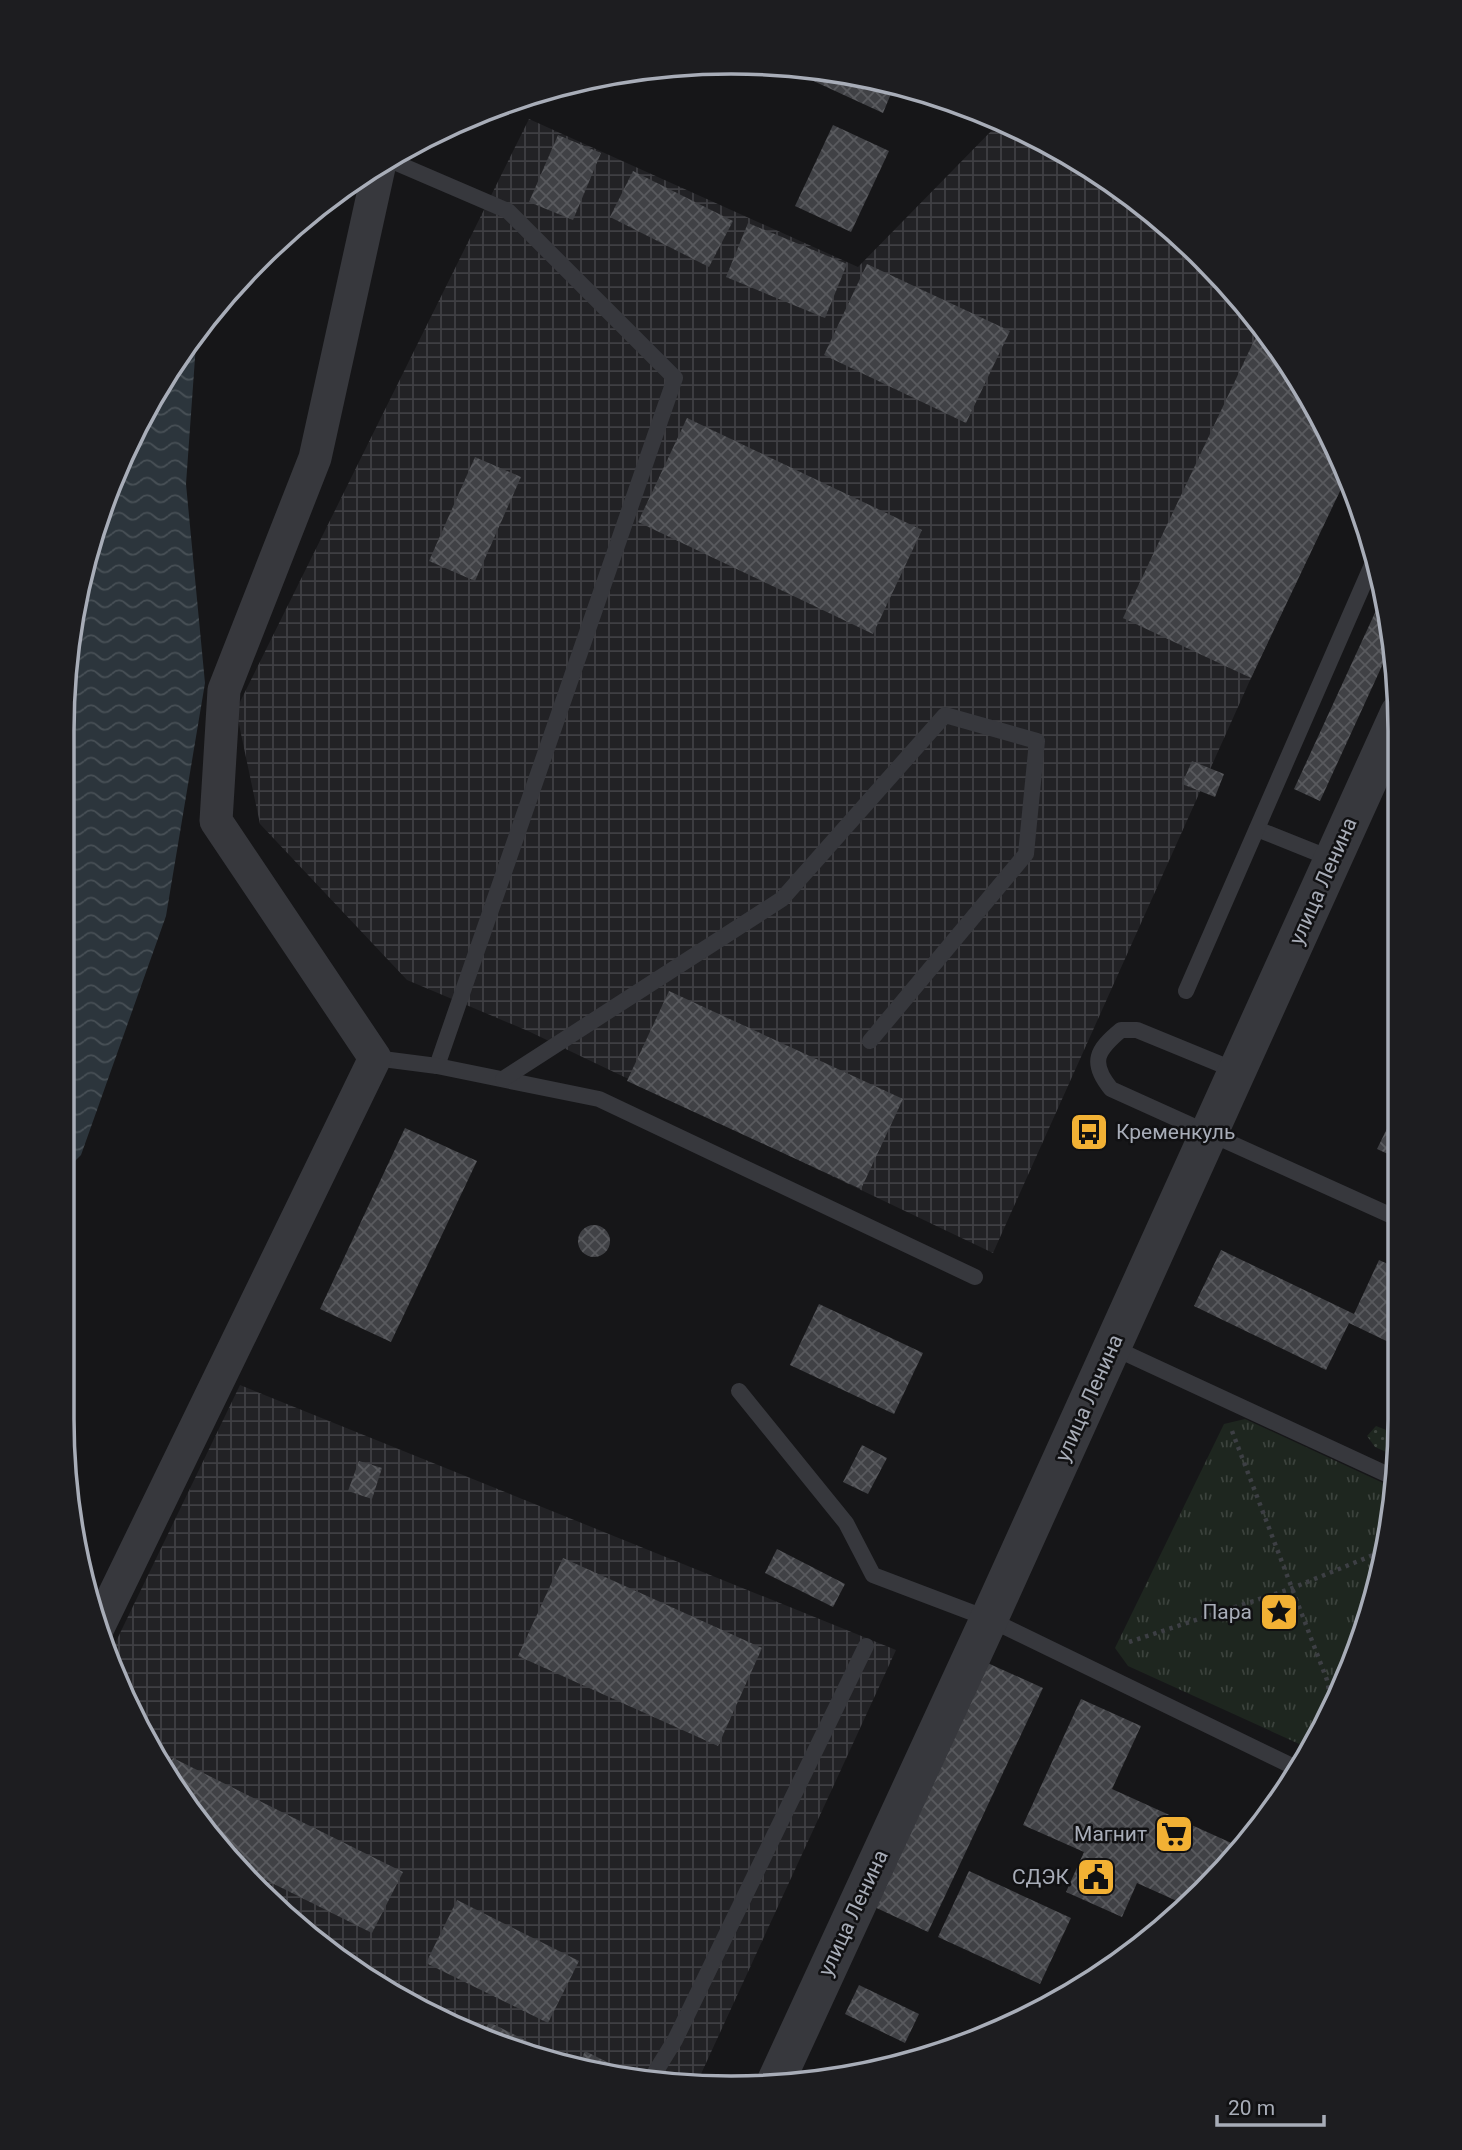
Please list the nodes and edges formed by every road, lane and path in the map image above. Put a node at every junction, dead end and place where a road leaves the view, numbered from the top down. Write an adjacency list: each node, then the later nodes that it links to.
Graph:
1 (399, 164): 10 (lane)
2 (377, 177): 9 (street)
3 (1369, 572): 5 (lane)
4 (1388, 737): 6 (street, улица Ленина)
5 (1256, 829): 6 (lane); 7 (lane)
6 (1333, 859): 11 (street, улица Ленина)
7 (1186, 991)
8 (870, 1041): 12 (lane)
9 (375, 1058): 10 (lane); 22 (street)
10 (437, 1066): 12 (lane)
11 (1237, 1071): 13 (street, улица Ленина); 13 (lane)
12 (503, 1079): 15 (lane)
13 (1208, 1134): 14 (lane); 16 (street, улица Ленина)
14 (1388, 1214)
15 (975, 1277)
16 (1112, 1347): 19 (lane); 23 (street, улица Ленина)
17 (739, 1391): 23 (lane)
18 (1230, 1427): 21 (path)
19 (1386, 1474)
20 (1374, 1555): 21 (path)
21 (1290, 1589): 24 (path); 26 (path)
22 (104, 1616)
23 (989, 1619): 27 (lane); 29 (street, улица Ленина)
24 (1129, 1642)
25 (866, 1646): 28 (lane)
26 (1329, 1691)
27 (1290, 1765)
28 (655, 2072)
29 (779, 2075)

